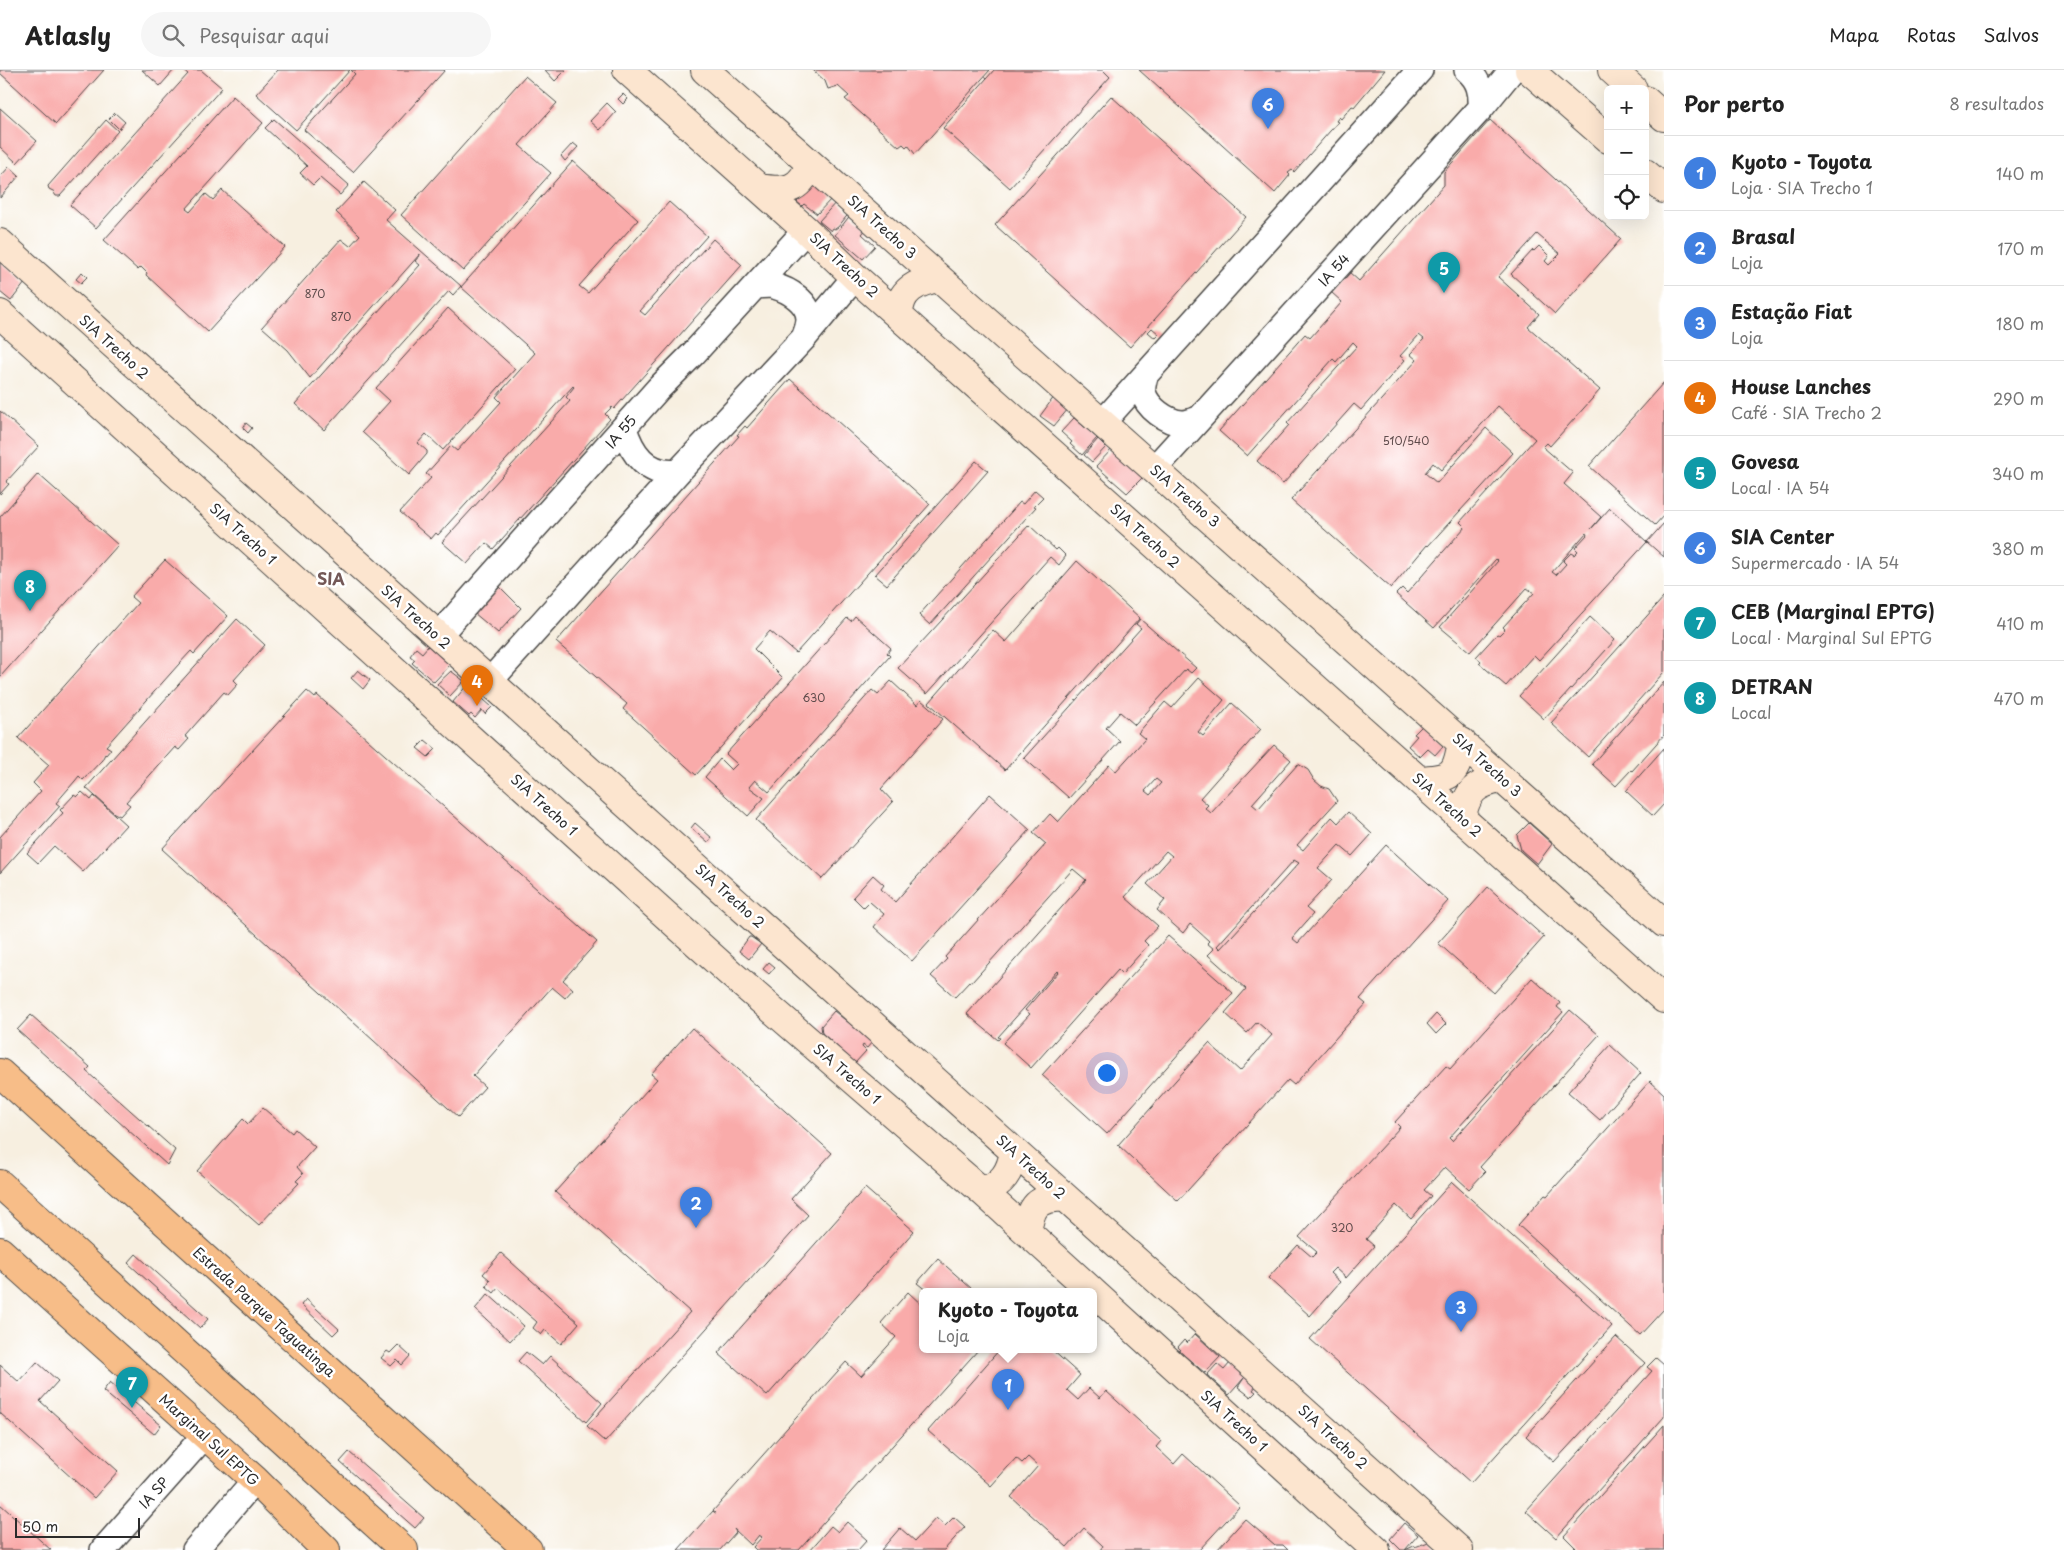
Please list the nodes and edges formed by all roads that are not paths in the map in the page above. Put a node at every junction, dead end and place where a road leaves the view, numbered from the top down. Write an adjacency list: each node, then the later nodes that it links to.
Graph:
1 (627, 70): 13 (main road, SIA Trecho 2)
2 (705, 70): 11 (main road, SIA Trecho 3)
3 (1420, 70): 23 (street)
4 (1466, 70): 9 (street)
5 (1512, 70): 9 (street, IA 54)
6 (1529, 70): 10 (main road)
7 (1612, 70): 8 (main road)
8 (1629, 85)
9 (1481, 108): 24 (street, IA 54)
10 (1604, 136)
11 (810, 165): 13 (main road); 18 (main road, SIA Trecho 3)
12 (1648, 175): 14 (main road)
13 (760, 188): 15 (main road, SIA Trecho 2)
14 (1664, 189)
15 (806, 230): 17 (main road, SIA Trecho 2); 19 (street, IA 55)
16 (0, 243): 29 (main road, SIA Trecho 2)
17 (855, 277): 21 (main road, SIA Trecho 2); 22 (street)
18 (939, 278): 21 (main road); 25 (main road, SIA Trecho 3)
19 (755, 286): 22 (street); 26 (street, IA 55)
20 (0, 314): 40 (main road, SIA Trecho 1)
21 (899, 315): 33 (main road, SIA Trecho 2)
22 (804, 338): 28 (street)
23 (1145, 376): 24 (street); 25 (street)
24 (1198, 419): 27 (street, IA 54)
25 (1102, 423): 27 (main road, SIA Trecho 3)
26 (624, 428): 28 (street); 29 (street, IA 55)
27 (1154, 469): 31 (main road, SIA Trecho 3)
28 (678, 472): 30 (street)
29 (438, 636): 30 (main road, SIA Trecho 2)
30 (489, 682): 38 (main road, SIA Trecho 2)
31 (1462, 742): 32 (main road, SIA Trecho 3); 33 (main road)
32 (1501, 778): 34 (main road); 35 (main road, SIA Trecho 3)
33 (1420, 780): 34 (main road, SIA Trecho 2)
34 (1461, 818): 36 (main road, SIA Trecho 2)
35 (1664, 923)
36 (1664, 999)
37 (0, 1073): 52 (main road, Estrada Parque Taguatinga)
38 (1014, 1152): 40 (main road); 41 (main road, SIA Trecho 2)
39 (0, 1184): 51 (main road)
40 (983, 1192): 42 (main road, SIA Trecho 1)
41 (1064, 1197): 42 (main road); 54 (main road, SIA Trecho 2)
42 (1027, 1232): 44 (main road, SIA Trecho 1)
43 (0, 1252): 46 (main road, Marginal Sul EPTG)
44 (1088, 1288)
45 (1097, 1297): 53 (main road, SIA Trecho 1)
46 (205, 1436): 47 (main road, Marginal Sul EPTG); 48 (street, IA SP)
47 (255, 1480): 49 (street); 50 (main road, Marginal Sul EPTG)
48 (103, 1550)
49 (195, 1550)
50 (326, 1550)
51 (404, 1550)
52 (528, 1550)
53 (1376, 1550)
54 (1458, 1550)

